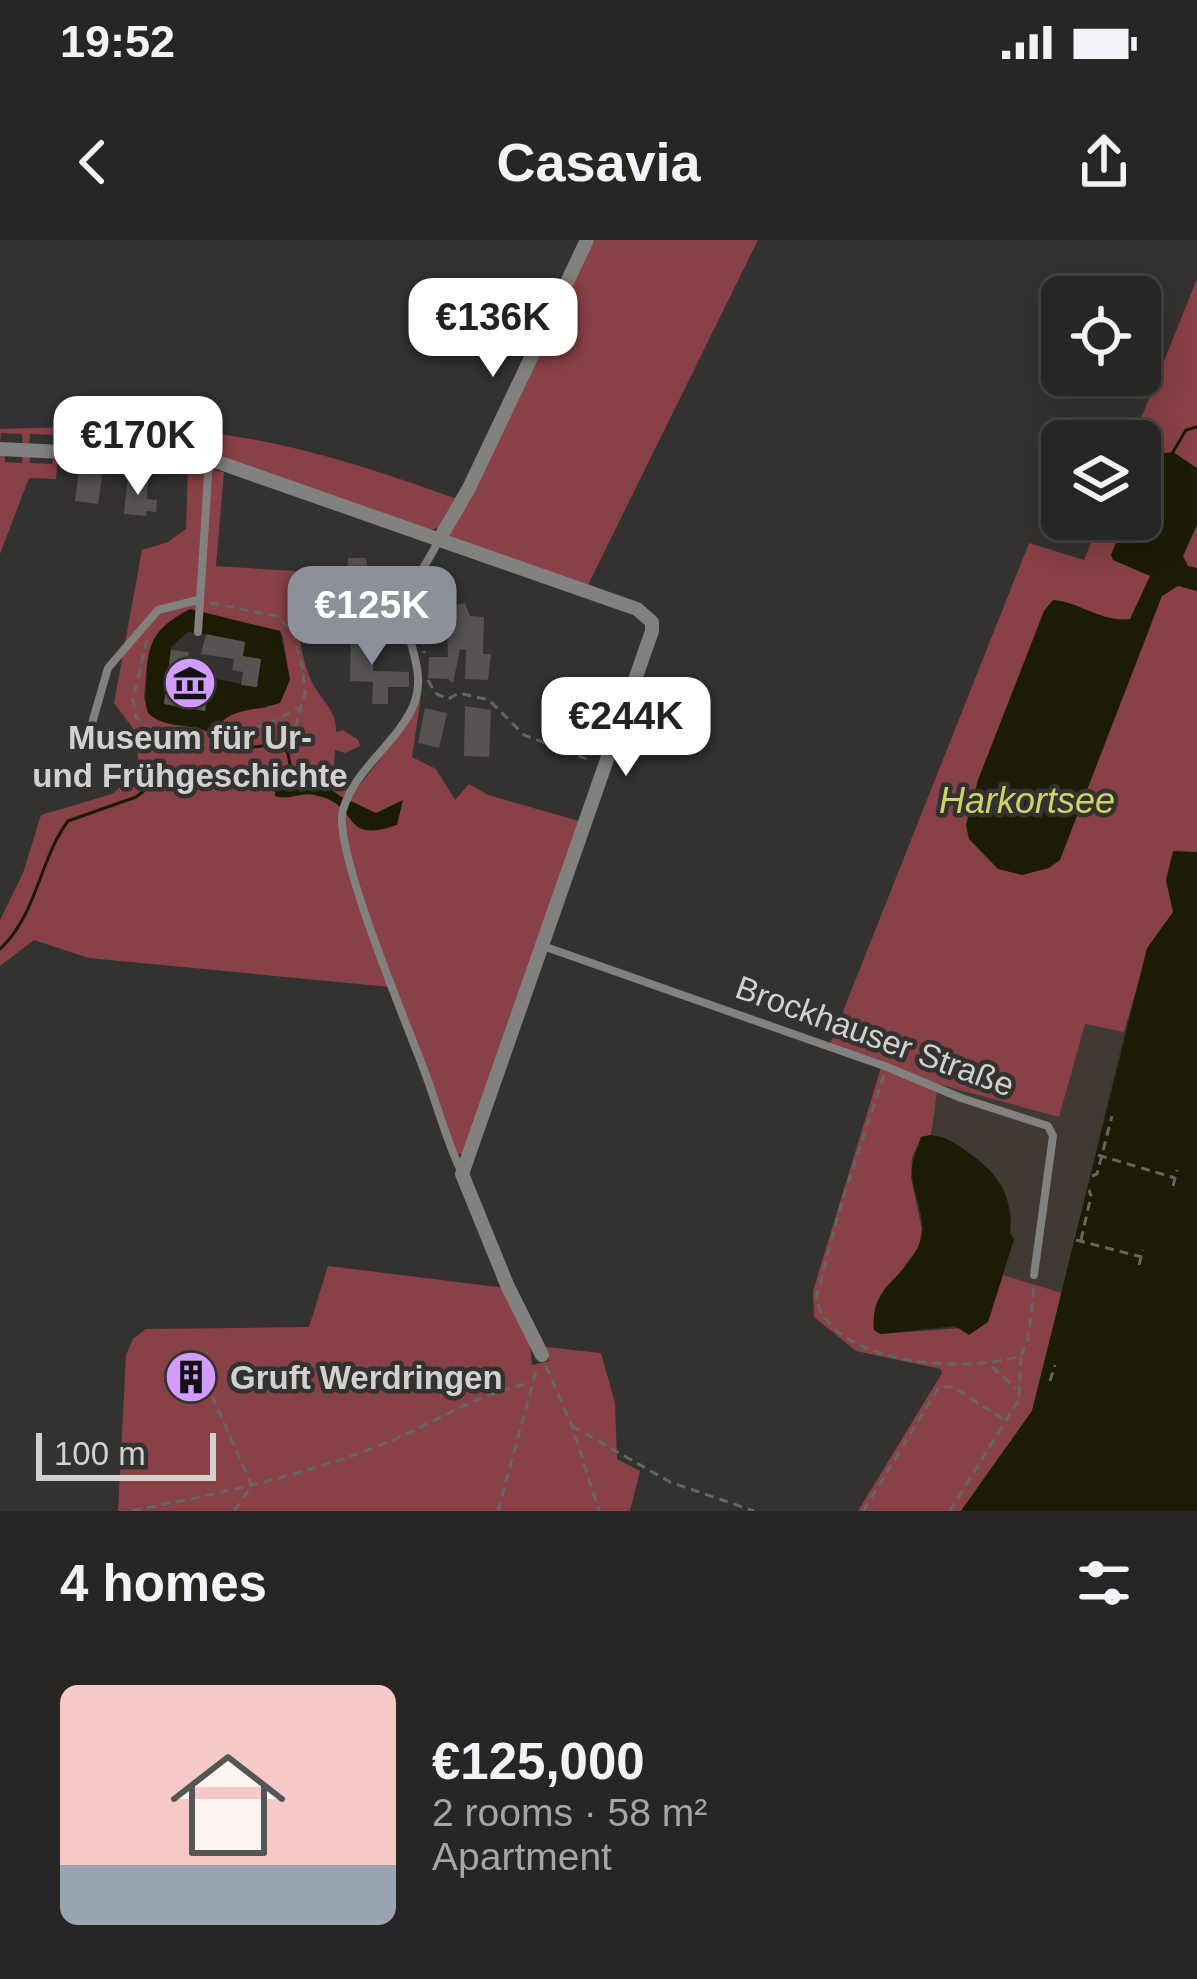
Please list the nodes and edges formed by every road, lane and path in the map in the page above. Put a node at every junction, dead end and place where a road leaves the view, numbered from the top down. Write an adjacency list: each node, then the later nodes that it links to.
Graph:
1 (587, 240): 4 (street)
2 (0, 449): 3 (street)
3 (209, 459): 4 (street); 6 (lane)
4 (439, 540): 5 (lane); 13 (street)
5 (421, 577): 9 (path); 14 (lane)
6 (199, 601): 7 (lane); 8 (lane); 11 (path)
7 (154, 615): 11 (path); 12 (lane)
8 (198, 632)
9 (424, 655)
10 (425, 676): 13 (path)
11 (301, 706): 14 (path)
12 (88, 737)
13 (604, 766): 15 (street)
14 (348, 796): 20 (lane)
15 (541, 946): 16 (lane, Brockhauser Straße); 20 (street)
16 (887, 1067): 28 (lane, Brockhauser Straße); 31 (path)
17 (1112, 1116): 18 (path)
18 (1100, 1156): 21 (path); 22 (path)
19 (1177, 1170): 22 (path)
20 (463, 1174): 29 (street)
21 (1092, 1176)
22 (1175, 1178): 23 (path)
23 (1173, 1186)
24 (1089, 1190): 26 (path)
25 (1144, 1250): 26 (path)
26 (1142, 1257): 27 (path)
27 (1139, 1265)
28 (1034, 1275): 30 (path)
29 (542, 1355): 37 (path); 40 (path)
30 (1021, 1356): 31 (path); 38 (path)
31 (991, 1365): 38 (path)
32 (1054, 1365): 34 (path)
33 (1043, 1368): 34 (path)
34 (1052, 1372): 35 (path)
35 (1050, 1381)
36 (206, 1382): 41 (path)
37 (530, 1383): 41 (path); 44 (path)
38 (1018, 1389): 39 (path)
39 (1006, 1420): 47 (path); 48 (path)
40 (572, 1426): 45 (path); 46 (path)
41 (252, 1486): 42 (path); 43 (path)
42 (132, 1511)
43 (234, 1511)
44 (498, 1511)
45 (598, 1511)
46 (754, 1511)
47 (863, 1511)
48 (950, 1511)

